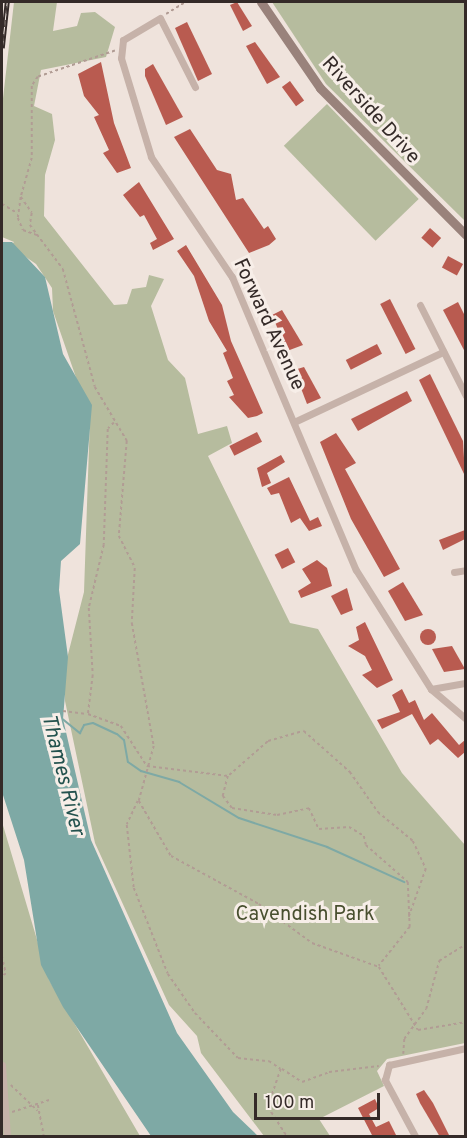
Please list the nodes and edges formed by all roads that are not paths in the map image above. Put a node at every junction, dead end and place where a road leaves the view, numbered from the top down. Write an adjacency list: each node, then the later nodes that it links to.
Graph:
1 (261, 2): 3 (main road, Riverside Drive)
2 (195, 87): 7 (street, Forward Avenue)
3 (465, 235)
4 (420, 305): 5 (street)
5 (443, 352): 6 (street); 7 (street)
6 (465, 396)
7 (294, 422): 11 (street, Forward Avenue)
8 (465, 570): 9 (street)
9 (454, 572)
10 (465, 683): 11 (street)
11 (431, 689): 12 (street, Forward Avenue)
12 (465, 719)
13 (465, 1048): 17 (street)
14 (2, 1065): 15 (street)
15 (2, 1077): 16 (street)
16 (7, 1137)
17 (415, 1137)

